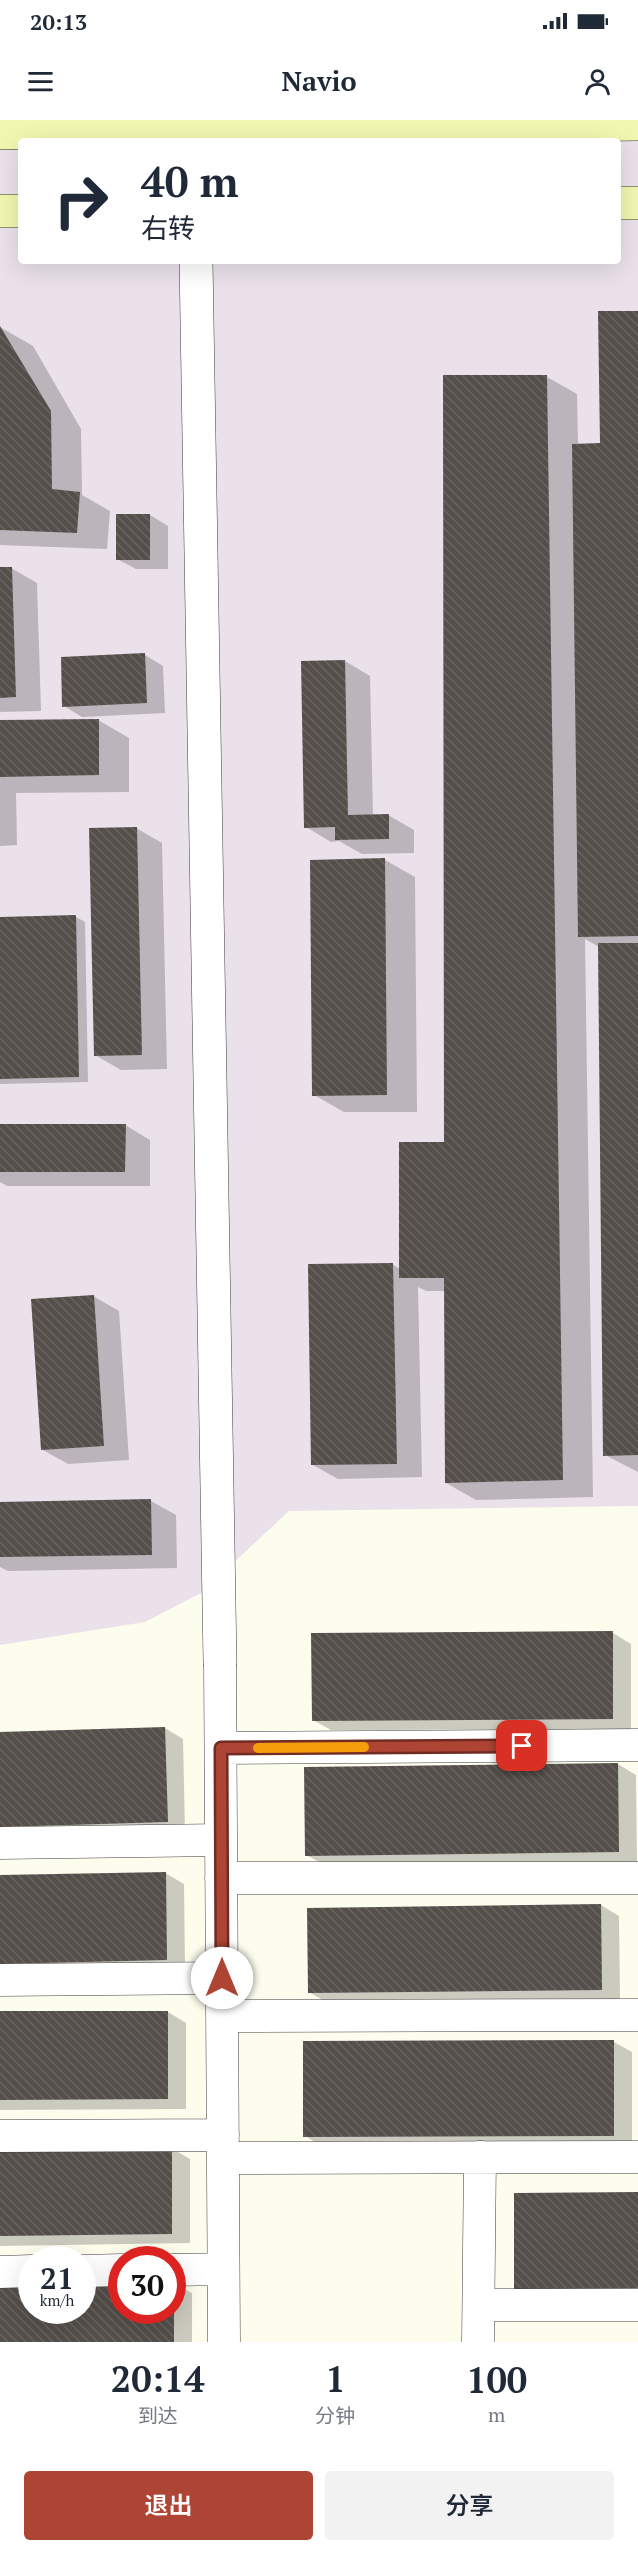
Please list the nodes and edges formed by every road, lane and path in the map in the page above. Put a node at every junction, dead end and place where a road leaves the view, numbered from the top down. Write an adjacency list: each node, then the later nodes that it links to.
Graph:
1 (638, 124): 2 (main road)
2 (194, 131): 3 (main road)
3 (0, 133)
4 (621, 203): 5 (main road)
5 (638, 203)
6 (0, 211): 7 (main road)
7 (18, 211)
8 (196, 264): 9 (street)
9 (220, 1662): 11 (street)
10 (638, 1745): 11 (street)
11 (221, 1748): 12 (street)
12 (221, 1840): 13 (street); 14 (street)
13 (0, 1843)
14 (221, 1878): 15 (street); 16 (street)
15 (638, 1878)
16 (222, 1978): 17 (street); 19 (street)
17 (0, 1980)
18 (638, 2015): 19 (street)
19 (222, 2016): 21 (street)
20 (0, 2136): 21 (street)
21 (223, 2146): 22 (street); 24 (street)
22 (480, 2157): 23 (street); 28 (street)
23 (638, 2157)
24 (223, 2269): 25 (street); 30 (street)
25 (186, 2270)
26 (18, 2271): 27 (street)
27 (0, 2272)
28 (479, 2305): 29 (street); 31 (street)
29 (638, 2305)
30 (224, 2342)
31 (478, 2342)

